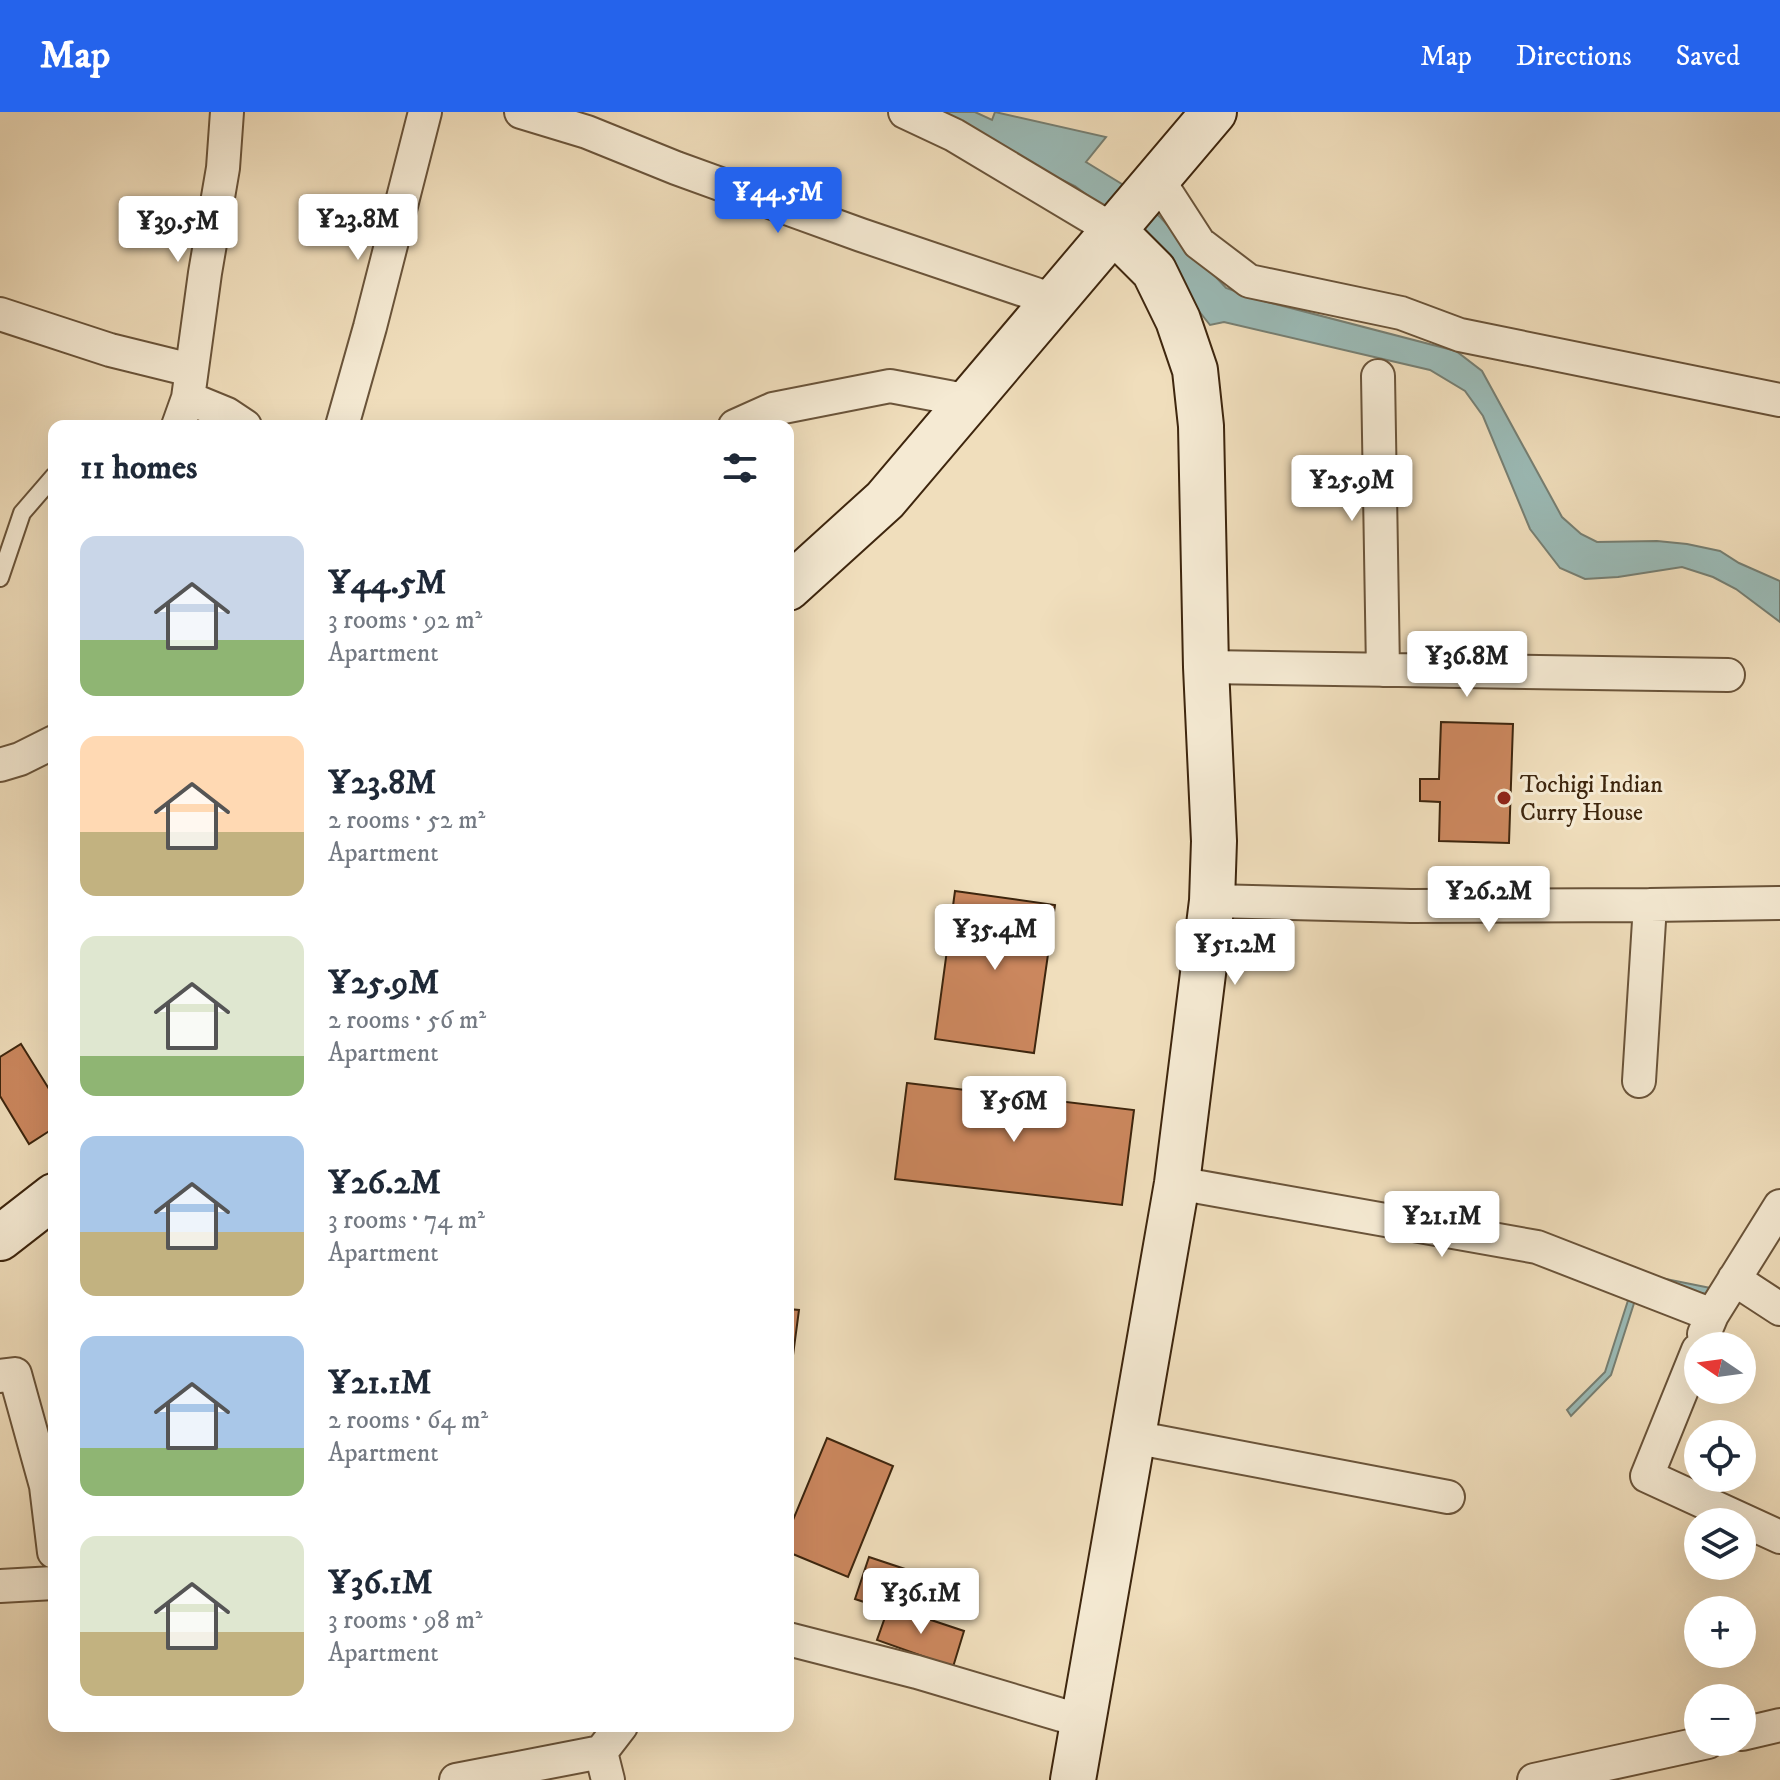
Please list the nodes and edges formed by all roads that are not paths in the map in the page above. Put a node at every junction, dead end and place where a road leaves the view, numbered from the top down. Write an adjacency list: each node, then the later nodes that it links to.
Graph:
1 (227, 112): 11 (street)
2 (425, 112): 15 (street)
3 (521, 112): 8 (street)
4 (905, 112): 7 (street)
5 (1214, 112): 6 (street)
6 (1157, 178): 7 (street); 12 (street)
7 (1113, 230): 8 (street); 20 (street)
8 (1053, 300): 13 (street)
9 (0, 314): 11 (street)
10 (1378, 376): 21 (street)
11 (186, 398): 14 (street)
12 (1780, 400)
13 (970, 401): 16 (street); 19 (street)
14 (236, 420)
15 (344, 420)
16 (748, 420)
17 (48, 483): 18 (lane)
18 (0, 578)
19 (794, 583)
20 (1206, 667): 21 (street); 25 (street)
21 (1383, 670): 22 (street)
22 (1728, 675)
23 (48, 744): 24 (street)
24 (7, 758)
25 (1212, 901): 27 (street); 29 (street)
26 (1779, 903): 27 (street)
27 (1650, 905): 28 (street)
28 (1639, 1081)
29 (1177, 1183): 35 (street); 39 (street)
30 (48, 1201): 32 (street)
31 (1780, 1206): 33 (street)
32 (0, 1238)
33 (1734, 1279): 34 (street); 35 (street)
34 (1780, 1309)
35 (1712, 1315): 36 (street)
36 (1705, 1332)
37 (0, 1376): 41 (street)
38 (1684, 1385): 42 (street)
39 (1133, 1437): 40 (street); 46 (street)
40 (1448, 1497)
41 (48, 1502)
42 (1780, 1537)
43 (48, 1583): 44 (street)
44 (0, 1586)
45 (794, 1641): 46 (street)
46 (1085, 1722): 53 (street)
47 (1780, 1725): 48 (street)
48 (1756, 1731)
49 (619, 1732): 51 (street)
50 (1684, 1747): 54 (street)
51 (605, 1766): 52 (street)
52 (456, 1780)
53 (1073, 1780)
54 (1534, 1780)

